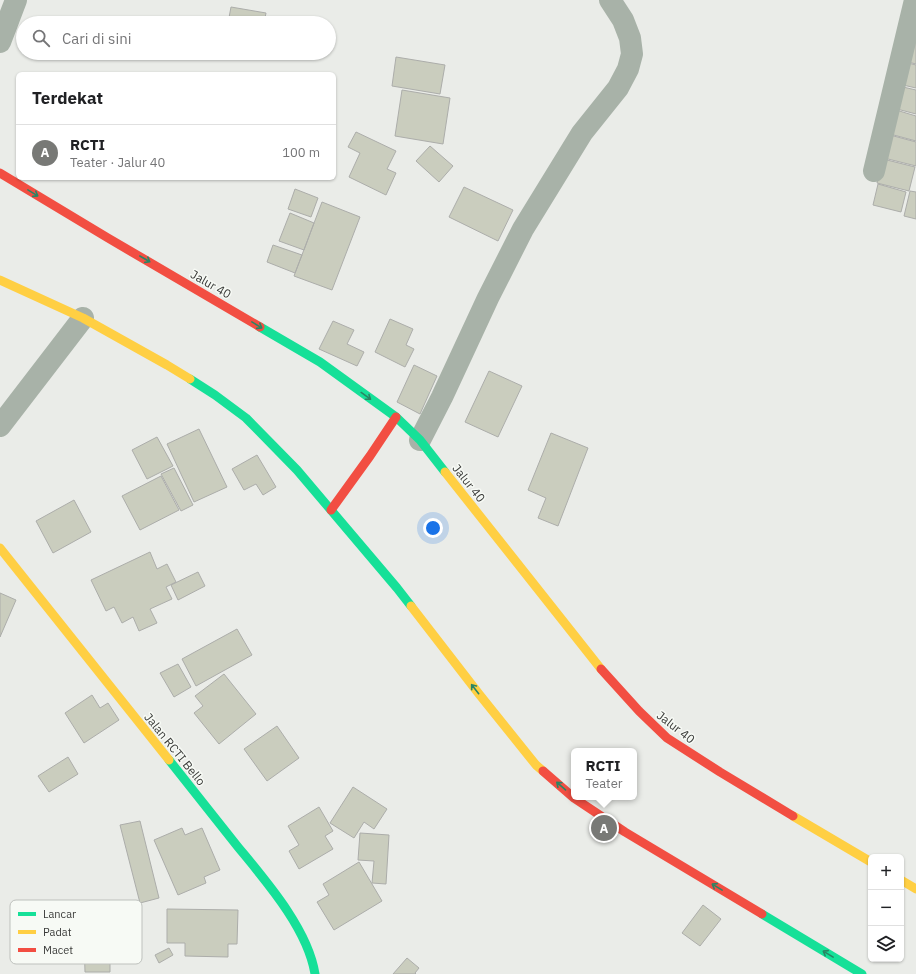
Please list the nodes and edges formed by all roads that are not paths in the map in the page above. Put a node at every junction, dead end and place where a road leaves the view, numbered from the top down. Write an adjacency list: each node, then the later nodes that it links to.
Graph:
1 (16, 0): 4 (street)
2 (610, 0): 11 (street)
3 (915, 0): 5 (street)
4 (0, 42)
5 (874, 171)
6 (0, 173): 9 (main road, Jalur 40, one-way to 9)
7 (0, 280): 8 (main road)
8 (83, 318): 10 (street); 12 (main road)
9 (396, 417): 11 (main road, Jalur 40); 12 (main road)
10 (0, 426)
11 (420, 440): 16 (main road, Jalur 40)
12 (331, 510): 14 (main road, one-way to 12)
13 (0, 548): 19 (main road, Jalan RCTI Bello)
14 (571, 795)
15 (577, 800): 20 (main road, one-way to 15)
16 (868, 860)
17 (904, 882): 18 (main road)
18 (916, 889)
19 (315, 974)
20 (862, 974)

